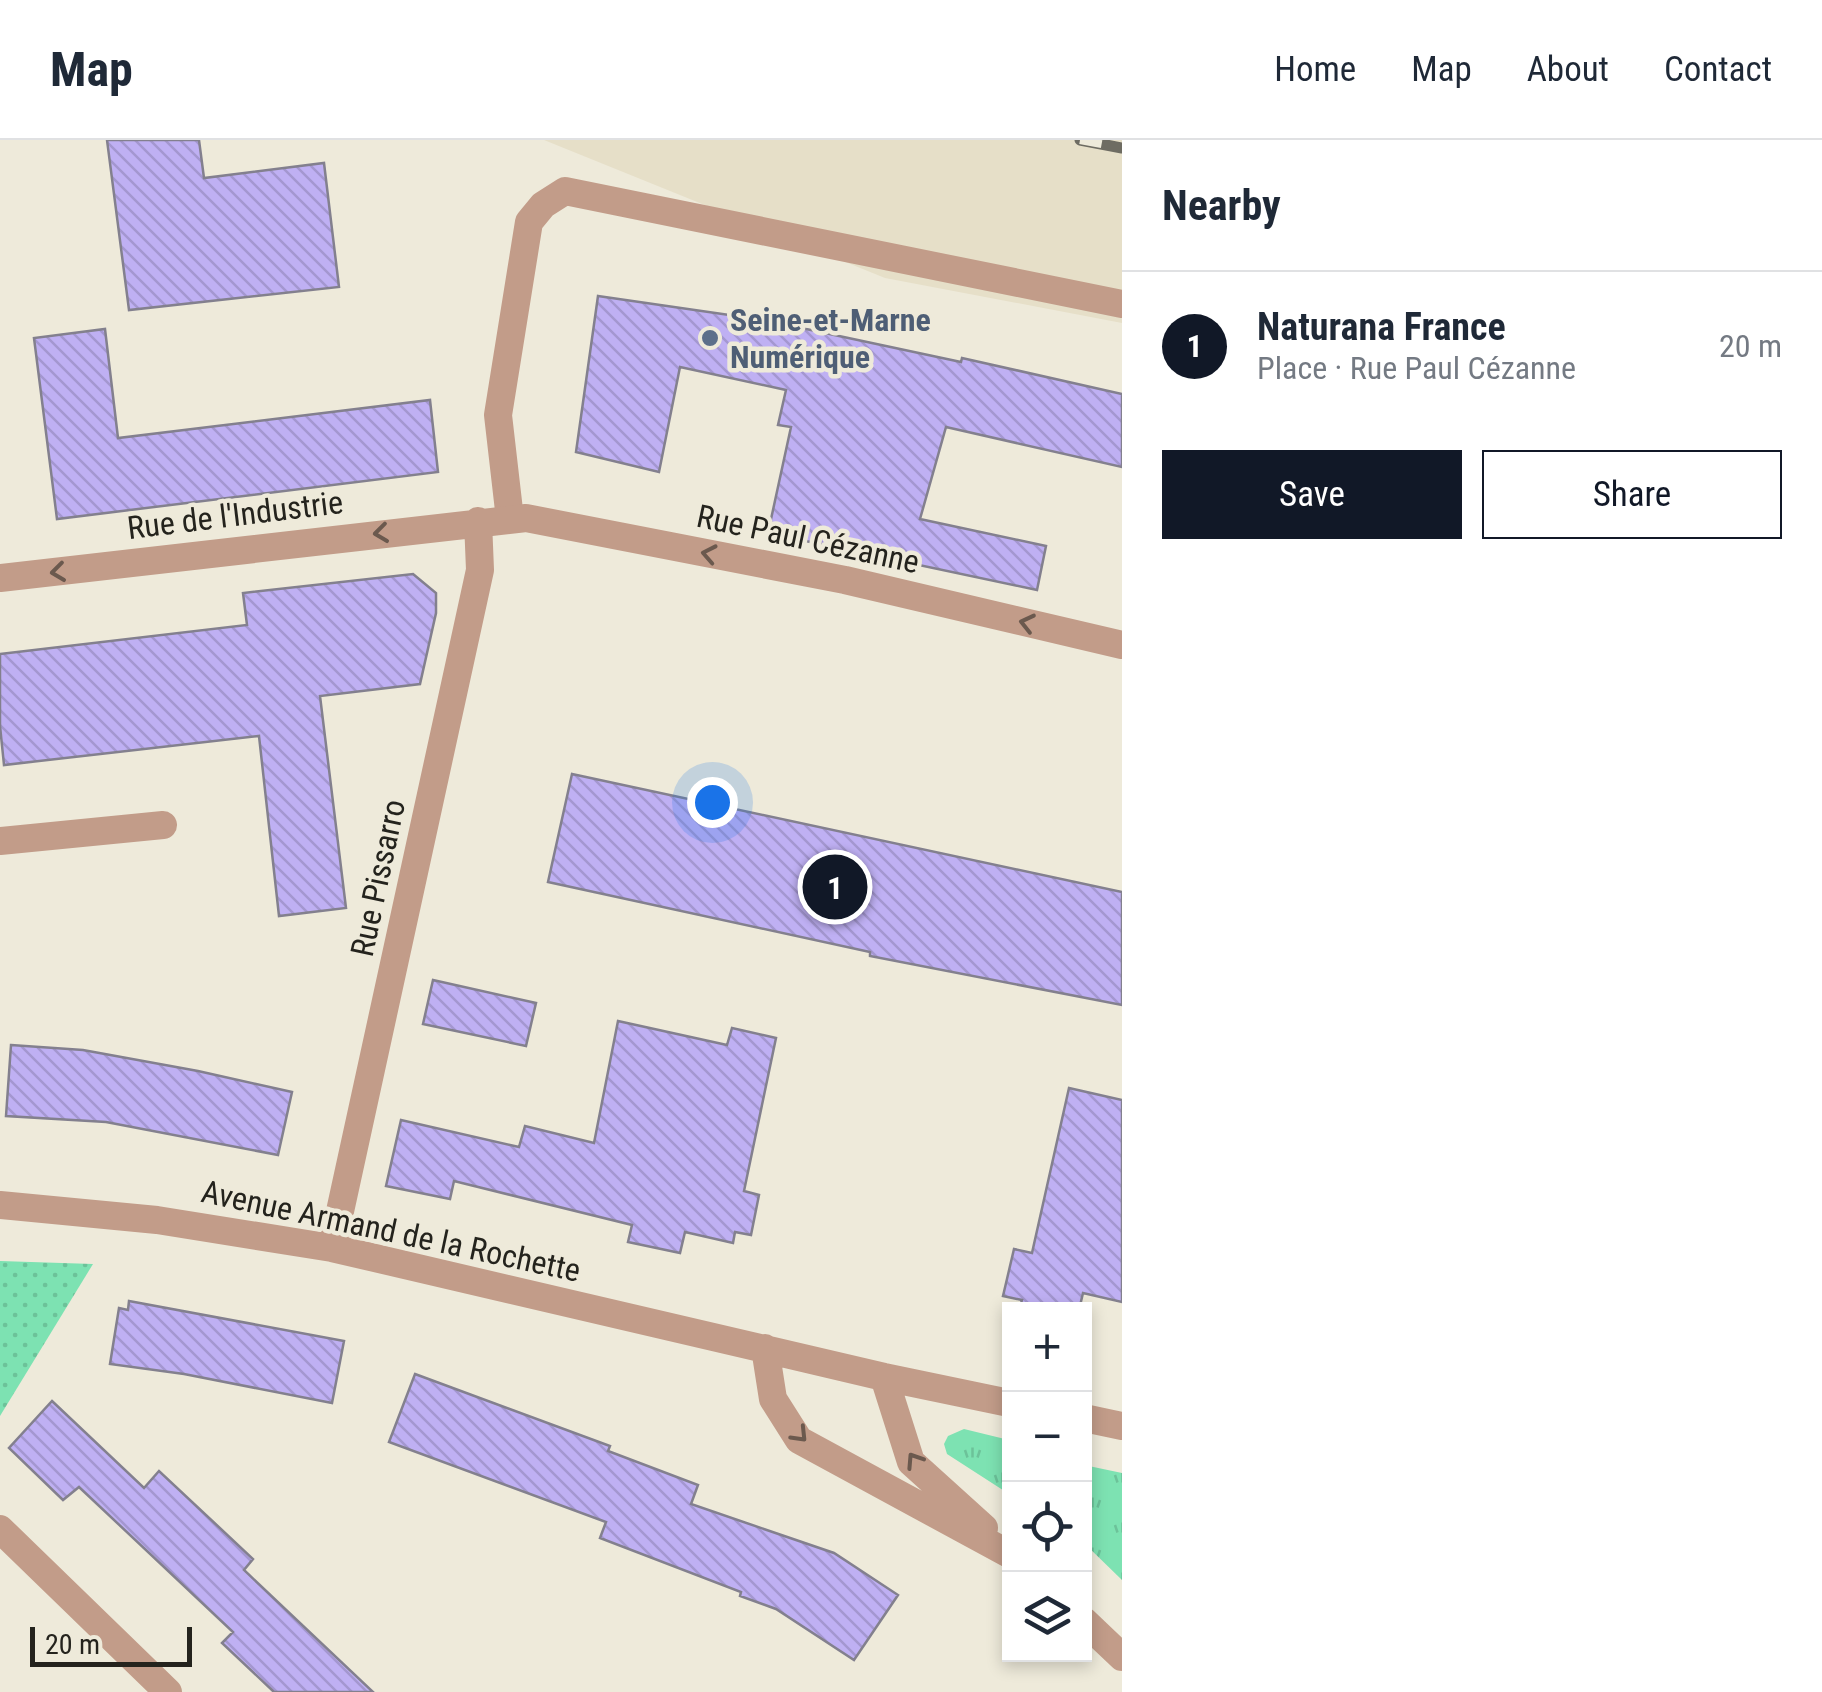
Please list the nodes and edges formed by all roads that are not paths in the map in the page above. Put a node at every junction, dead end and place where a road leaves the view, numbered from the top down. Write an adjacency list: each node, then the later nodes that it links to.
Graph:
1 (1122, 304): 2 (street)
2 (510, 519): 3 (street, Rue Paul Cézanne); 5 (street, Rue Paul Cézanne, one-way to 2)
3 (478, 521): 4 (street, Rue de l'Industrie, one-way to 4); 9 (street, Rue Pissarro)
4 (0, 578)
5 (1122, 645)
6 (163, 825): 7 (street)
7 (0, 841)
8 (0, 1205): 9 (street, Avenue Armand de la Rochette)
9 (332, 1248): 10 (street, Avenue Armand de la Rochette)
10 (765, 1348): 11 (street, Avenue Armand de la Rochette); 17 (street, one-way to 17)
11 (884, 1377): 12 (street, Avenue Armand de la Rochette); 16 (street, one-way to 11)
12 (1002, 1400)
13 (1092, 1420): 14 (street)
14 (1122, 1426)
15 (0, 1529): 20 (street)
16 (1002, 1545)
17 (1002, 1548)
18 (1092, 1628): 19 (street)
19 (1122, 1656)
20 (168, 1692)

